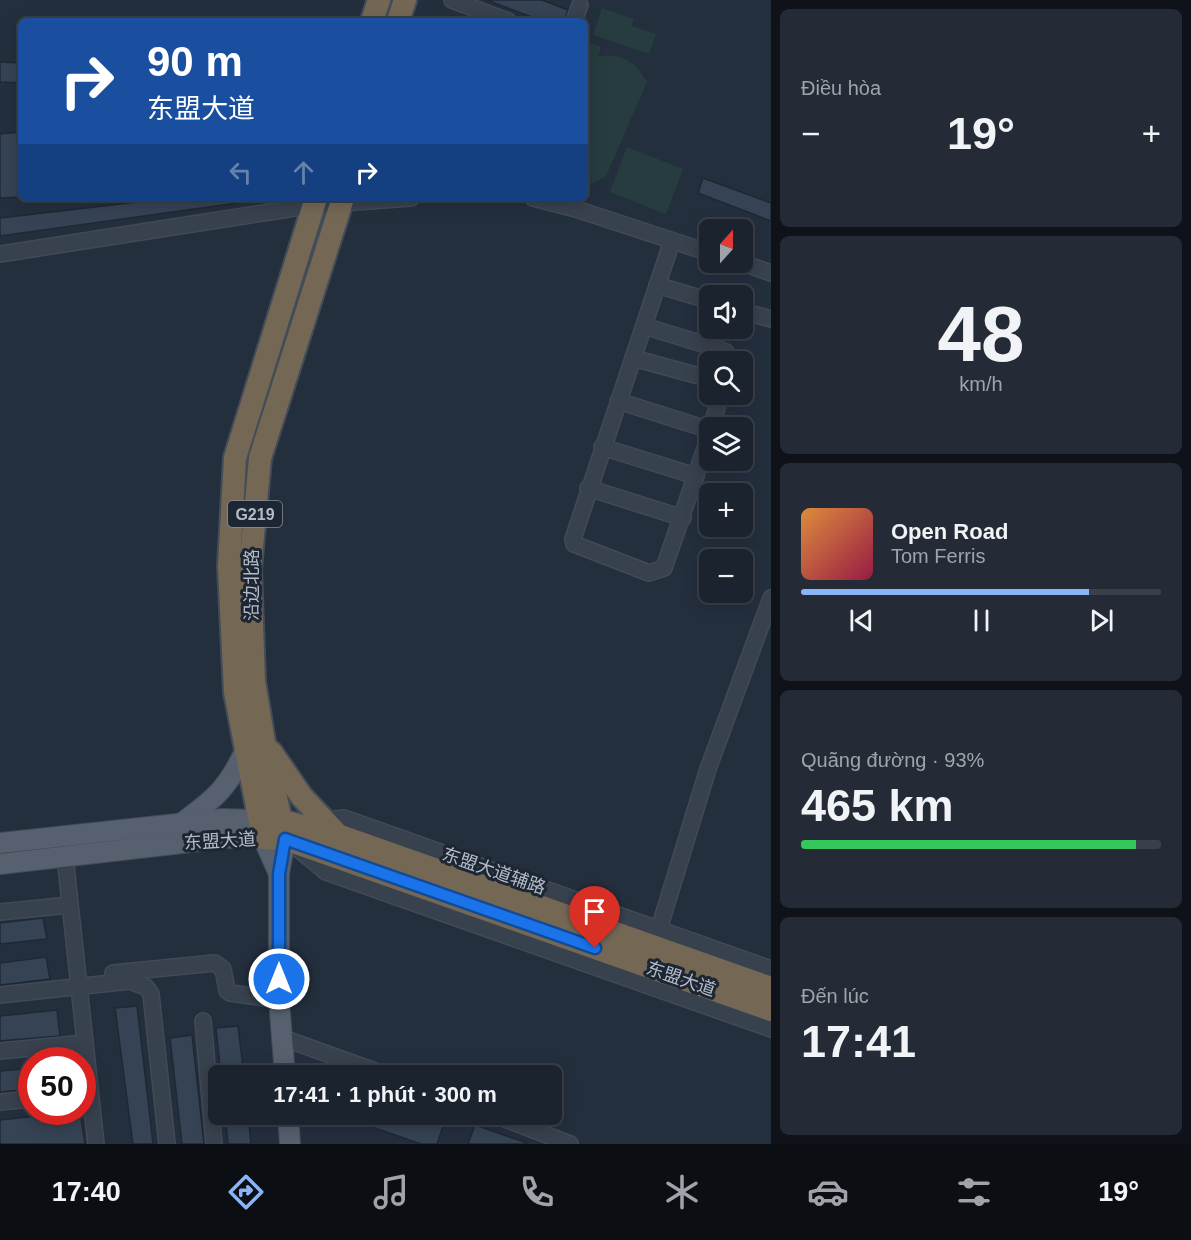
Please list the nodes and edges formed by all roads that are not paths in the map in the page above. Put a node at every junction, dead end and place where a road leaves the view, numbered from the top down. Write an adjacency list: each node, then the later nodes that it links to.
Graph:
1 (379, 0): 5 (highway)
2 (405, 0): 6 (highway)
3 (452, 0): 7 (street)
4 (580, 5): 8 (street)
5 (373, 18)
6 (399, 18)
7 (500, 18)
8 (575, 18)
9 (342, 201): 11 (street); 33 (highway, 沿边北路 / G219)
10 (545, 201): 12 (street)
11 (315, 202): 14 (street); 33 (highway, 沿边北路 / G219)
12 (672, 242): 13 (street); 17 (street)
13 (699, 250)
14 (0, 254)
15 (753, 267): 16 (street)
16 (771, 273)
17 (657, 285): 18 (street); 21 (street)
18 (699, 298)
19 (753, 313): 20 (street)
20 (771, 319)
21 (644, 326): 22 (street); 23 (street)
22 (724, 351)
23 (633, 358): 24 (street); 25 (street)
24 (699, 376)
25 (618, 401): 26 (street); 27 (street)
26 (699, 427)
27 (602, 447): 29 (street); 30 (street)
28 (699, 466): 29 (street)
29 (696, 476): 31 (street)
30 (588, 488): 31 (street); 31 (street)
31 (683, 518)
32 (771, 598): 42 (street)
33 (254, 747): 34 (main road); 35 (highway); 36 (highway, 沿边北路 / G219)
34 (180, 824): 36 (main road, 东盟大道); 37 (main road, 东盟大道)
35 (332, 828): 36 (highway, 东盟大道); 42 (street, 东盟大道辅路); 45 (highway, 东盟大道)
36 (272, 829): 38 (main road, 东盟大道); 47 (main road); 48 (highway, 东盟大道); 50 (street)
37 (0, 843)
38 (65, 857): 39 (main road, 东盟大道); 40 (street)
39 (0, 864)
40 (70, 905): 41 (street); 44 (street)
41 (0, 912)
42 (659, 929): 43 (street, 东盟大道辅路)
43 (771, 969)
44 (78, 981): 46 (street); 47 (street); 52 (street); 63 (street)
45 (771, 987)
46 (0, 994)
47 (279, 1000): 51 (main road)
48 (771, 1010)
49 (203, 1021): 64 (street)
50 (771, 1029)
51 (283, 1038): 55 (main road); 56 (street)
52 (85, 1043): 53 (street); 54 (street)
53 (85, 1047)
54 (0, 1052)
55 (284, 1065)
56 (358, 1065)
57 (18, 1100): 58 (street)
58 (0, 1102)
59 (93, 1125): 62 (street)
60 (289, 1125): 65 (main road)
61 (521, 1125): 66 (street)
62 (96, 1144)
63 (167, 1144)
64 (214, 1144)
65 (290, 1144)
66 (570, 1144)

